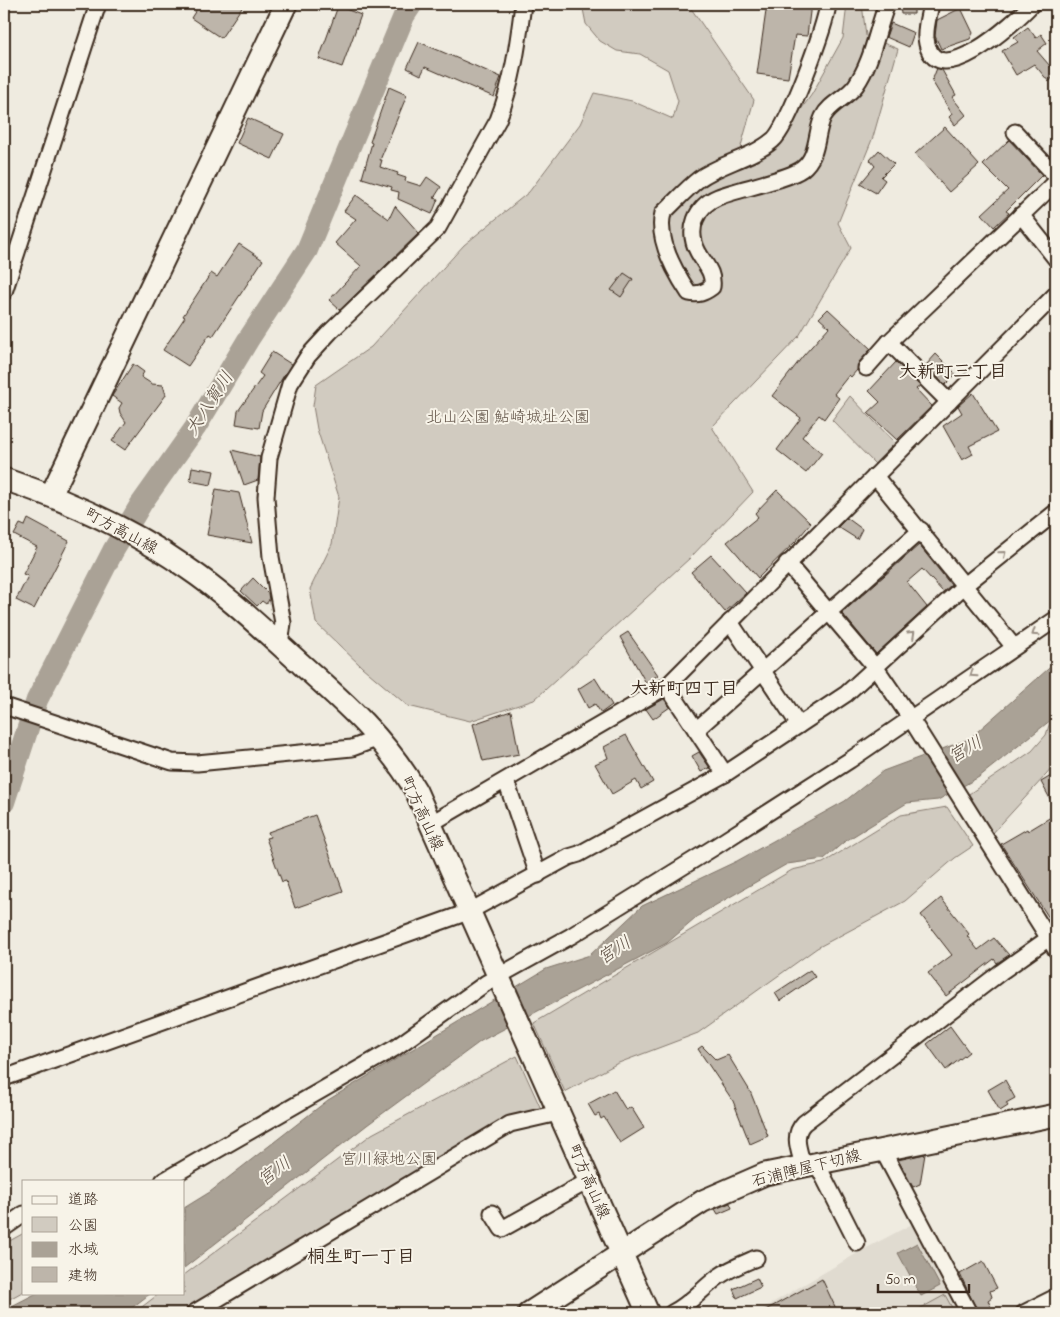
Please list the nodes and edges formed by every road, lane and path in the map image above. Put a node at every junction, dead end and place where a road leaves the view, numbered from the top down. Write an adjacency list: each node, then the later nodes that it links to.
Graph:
1 (98, 4): 13 (street)
2 (286, 4): 20 (main road)
3 (523, 4): 28 (street)
4 (828, 4): 5 (street)
5 (887, 4)
6 (930, 4): 7 (street)
7 (1032, 4)
8 (1015, 132): 9 (street)
9 (1056, 176)
10 (1056, 182): 11 (street)
11 (1021, 215): 12 (street); 15 (street)
12 (1056, 258)
13 (4, 292)
14 (1056, 294): 17 (street)
15 (889, 342): 16 (street); 17 (street)
16 (866, 368)
17 (949, 402): 18 (street)
18 (875, 476): 22 (street); 23 (street)
19 (4, 479): 20 (main road, 町方高山線)
20 (51, 495): 28 (main road, 町方高山線)
21 (1056, 512): 24 (street, one-way to 21)
22 (921, 530): 24 (street); 25 (street)
23 (787, 563): 25 (street); 27 (street)
24 (965, 585): 29 (street); 30 (street, one-way to 24)
25 (828, 612): 30 (street); 31 (street)
26 (1056, 619): 29 (street, one-way to 29)
27 (730, 622): 31 (street); 32 (street)
28 (280, 645): 37 (main road, 町方高山線)
29 (1014, 647): 34 (street, one-way to 34)
30 (876, 668): 34 (street); 35 (street)
31 (763, 670): 35 (street); 36 (street)
32 (667, 686): 36 (street); 39 (street)
33 (7, 707): 37 (street)
34 (913, 722): 43 (street); 44 (street)
35 (799, 725): 38 (street)
36 (696, 730): 38 (street)
37 (379, 738): 40 (main road, 町方高山線)
38 (725, 774): 41 (street)
39 (506, 781): 40 (street); 41 (street)
40 (430, 824): 42 (main road, 町方高山線)
41 (538, 875): 42 (street)
42 (468, 912): 44 (main road, 町方高山線); 45 (street)
43 (1054, 941): 49 (street)
44 (499, 979): 46 (main road, 町方高山線); 50 (street)
45 (4, 1078)
46 (556, 1108): 51 (main road, 町方高山線); 59 (street)
47 (1056, 1115): 48 (main road, 石浦陣屋下切線)
48 (882, 1149): 49 (main road, 石浦陣屋下切線); 63 (street)
49 (809, 1164): 55 (street); 56 (main road, 石浦陣屋下切線)
50 (165, 1180)
51 (590, 1180): 52 (street); 56 (main road, 町方高山線)
52 (492, 1213)
53 (22, 1215): 54 (street)
54 (4, 1228)
55 (857, 1243)
56 (622, 1253): 60 (main road, 石浦陣屋下切線); 61 (main road, 町方高山線)
57 (756, 1258): 62 (street)
58 (1056, 1297): 64 (street)
59 (194, 1313)
60 (529, 1313)
61 (648, 1313)
62 (672, 1313)
63 (969, 1313)
64 (1024, 1313)

